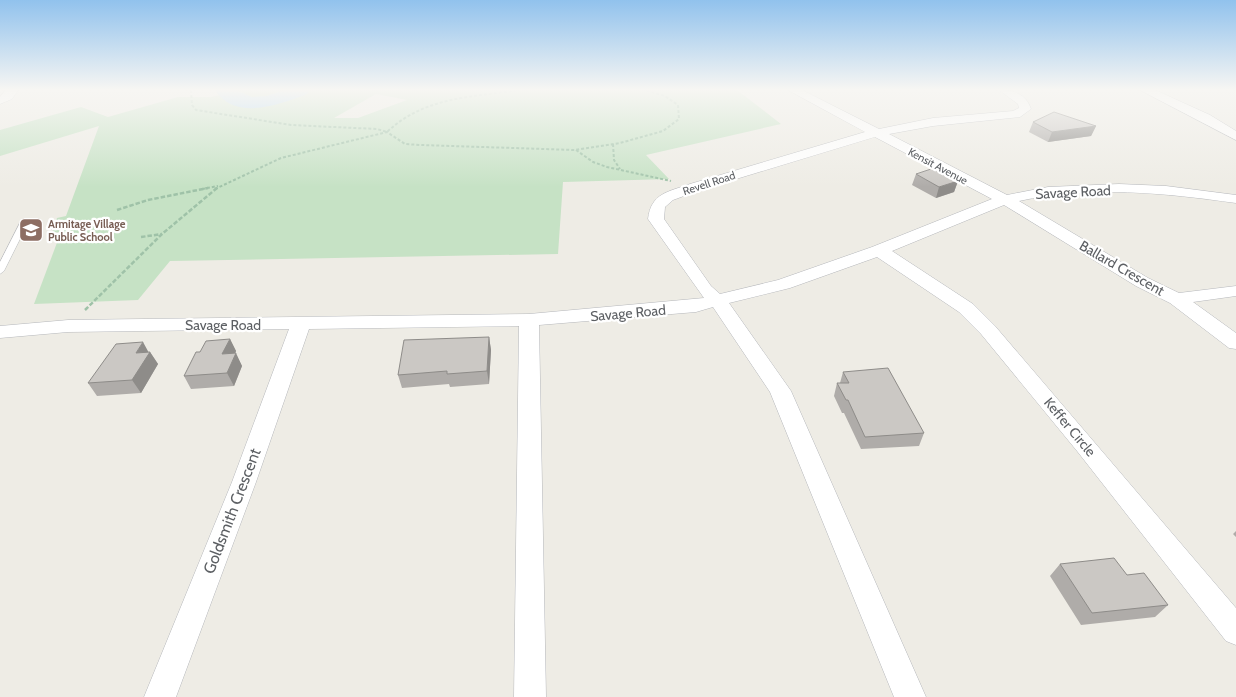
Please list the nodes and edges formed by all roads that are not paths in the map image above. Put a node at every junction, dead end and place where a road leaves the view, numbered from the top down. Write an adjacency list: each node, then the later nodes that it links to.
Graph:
1 (856, 123): 4 (street, Kensit Avenue)
2 (930, 123): 4 (street, Revell Road)
3 (1214, 123): 5 (street)
4 (876, 133): 7 (street, Kensit Avenue); 13 (street, Revell Road)
5 (1236, 136)
6 (1236, 199): 7 (street, Savage Road)
7 (1003, 200): 9 (street, Savage Road); 12 (street, Ballard Crescent)
8 (24, 223): 10 (lane)
9 (878, 251): 13 (street, Savage Road); 18 (street, Keffer Circle)
10 (0, 271)
11 (1236, 291): 12 (street)
12 (1176, 299): 17 (street, Ballard Crescent)
13 (718, 302): 14 (street, Savage Road); 21 (street)
14 (529, 320): 15 (street, Savage Road); 20 (street)
15 (301, 324): 16 (street, Savage Road); 19 (street, Goldsmith Crescent)
16 (0, 332)
17 (1236, 343)
18 (1236, 631)
19 (160, 697)
20 (530, 697)
21 (910, 697)

